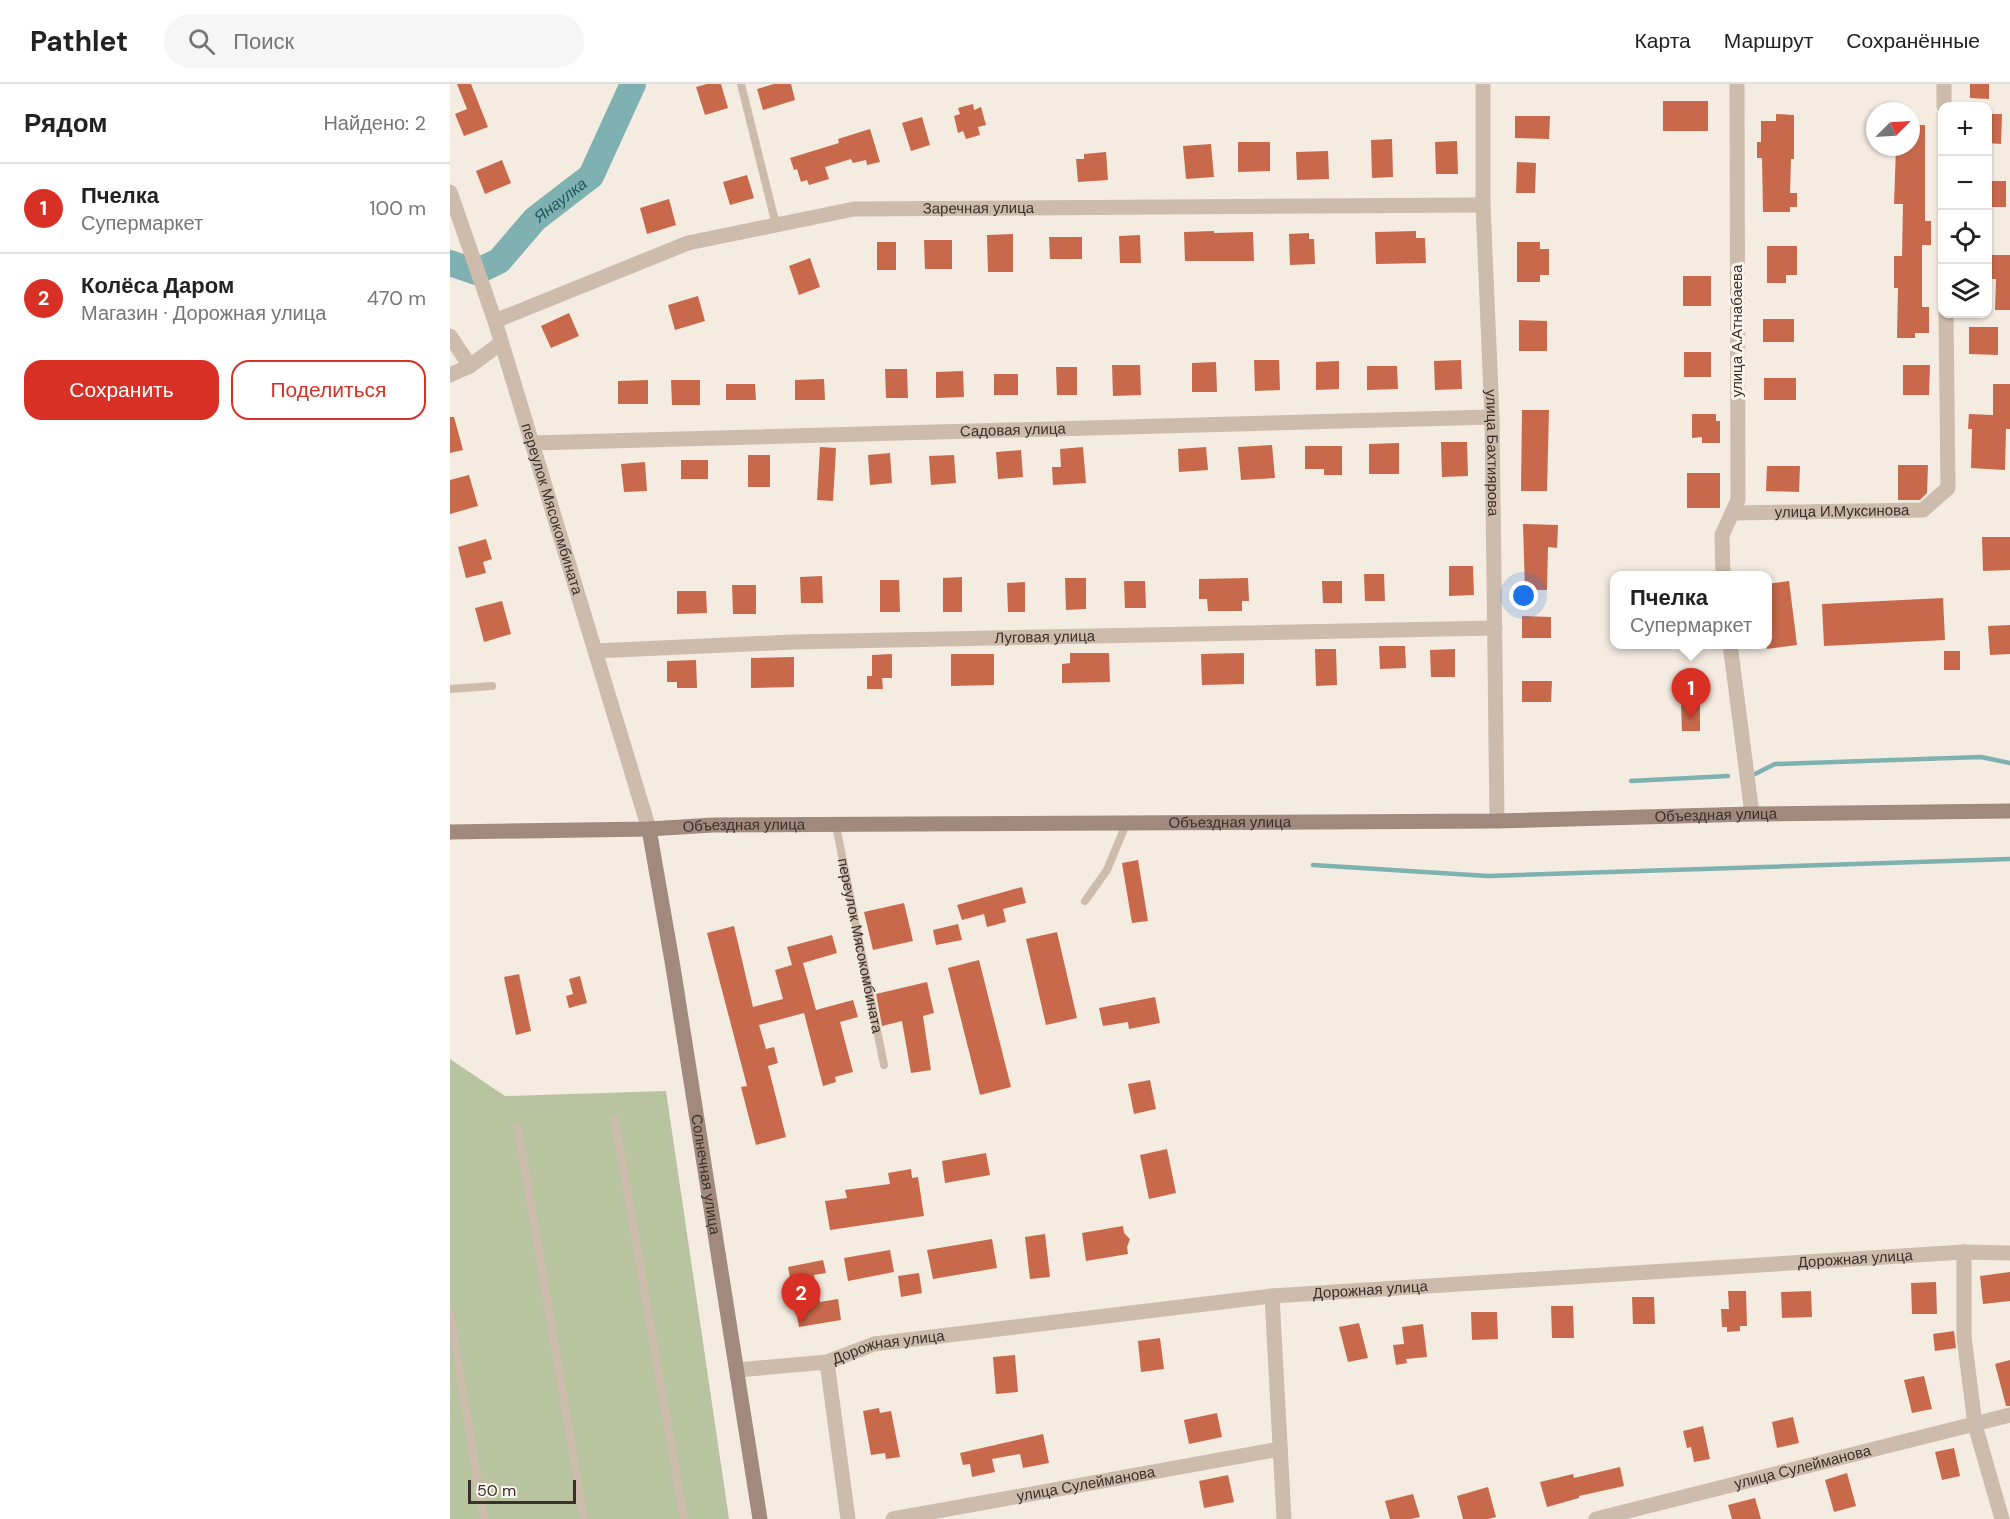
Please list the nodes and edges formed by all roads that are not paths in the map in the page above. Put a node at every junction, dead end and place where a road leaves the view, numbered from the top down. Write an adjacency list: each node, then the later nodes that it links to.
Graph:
1 (741, 84): 8 (lane)
2 (1483, 84): 7 (street, улица Бахтиярова)
3 (1737, 84): 17 (street, улица А.Атнабаева)
4 (1944, 84): 5 (street)
5 (1944, 102)
6 (450, 192): 10 (street, переулок Мясокомбината)
7 (1483, 206): 8 (street, Заречная улица); 15 (street, улица Бахтиярова)
8 (776, 225): 10 (street, Заречная улица)
9 (1946, 318): 17 (street, улица И.Муксинова)
10 (495, 321): 12 (street, переулок Мясокомбината)
11 (450, 336): 13 (street)
12 (501, 342): 13 (street); 16 (street, переулок Мясокомбината)
13 (471, 366): 14 (street)
14 (450, 375)
15 (1492, 417): 16 (street, Садовая улица); 19 (street, улица Бахтиярова)
16 (533, 443): 21 (street, переулок Мясокомбината)
17 (1732, 513): 18 (street, улица А.Атнабаева)
18 (1723, 571)
19 (1495, 628): 21 (street, Луговая улица); 26 (street, улица Бахтиярова)
20 (1731, 649): 25 (street)
21 (595, 651): 29 (street, переулок Мясокомбината)
22 (492, 686): 23 (lane)
23 (450, 688)
24 (2010, 811): 25 (main road, Объездная улица)
25 (1752, 814): 26 (main road, Объездная улица)
26 (1497, 821): 27 (main road, Объездная улица)
27 (1126, 824): 28 (main road, Объездная улица); 31 (lane)
28 (836, 826): 29 (main road, Объездная улица); 32 (lane, переулок Мясокомбината)
29 (649, 829): 30 (main road, Объездная улица); 40 (main road, Солнечная улица)
30 (450, 832)
31 (1085, 901)
32 (884, 1065)
33 (615, 1120): 46 (lane)
34 (518, 1128): 45 (lane)
35 (1964, 1252): 36 (street, Дорожная улица); 37 (street, Дорожная улица); 42 (street)
36 (2010, 1253)
37 (1272, 1296): 39 (street, Дорожная улица); 43 (street)
38 (450, 1314): 44 (lane)
39 (827, 1362): 40 (street, Дорожная улица); 48 (street)
40 (737, 1370): 47 (main road, Солнечная улица)
41 (2010, 1416): 42 (street, улица Сулейманова)
42 (1975, 1425): 51 (street, улица Сулейманова); 52 (street)
43 (1280, 1449): 49 (street, улица Сулейманова); 50 (street)
44 (484, 1519)
45 (584, 1519)
46 (684, 1519)
47 (760, 1519)
48 (848, 1519)
49 (893, 1519)
50 (1284, 1519)
51 (1596, 1519)
52 (2002, 1519)

